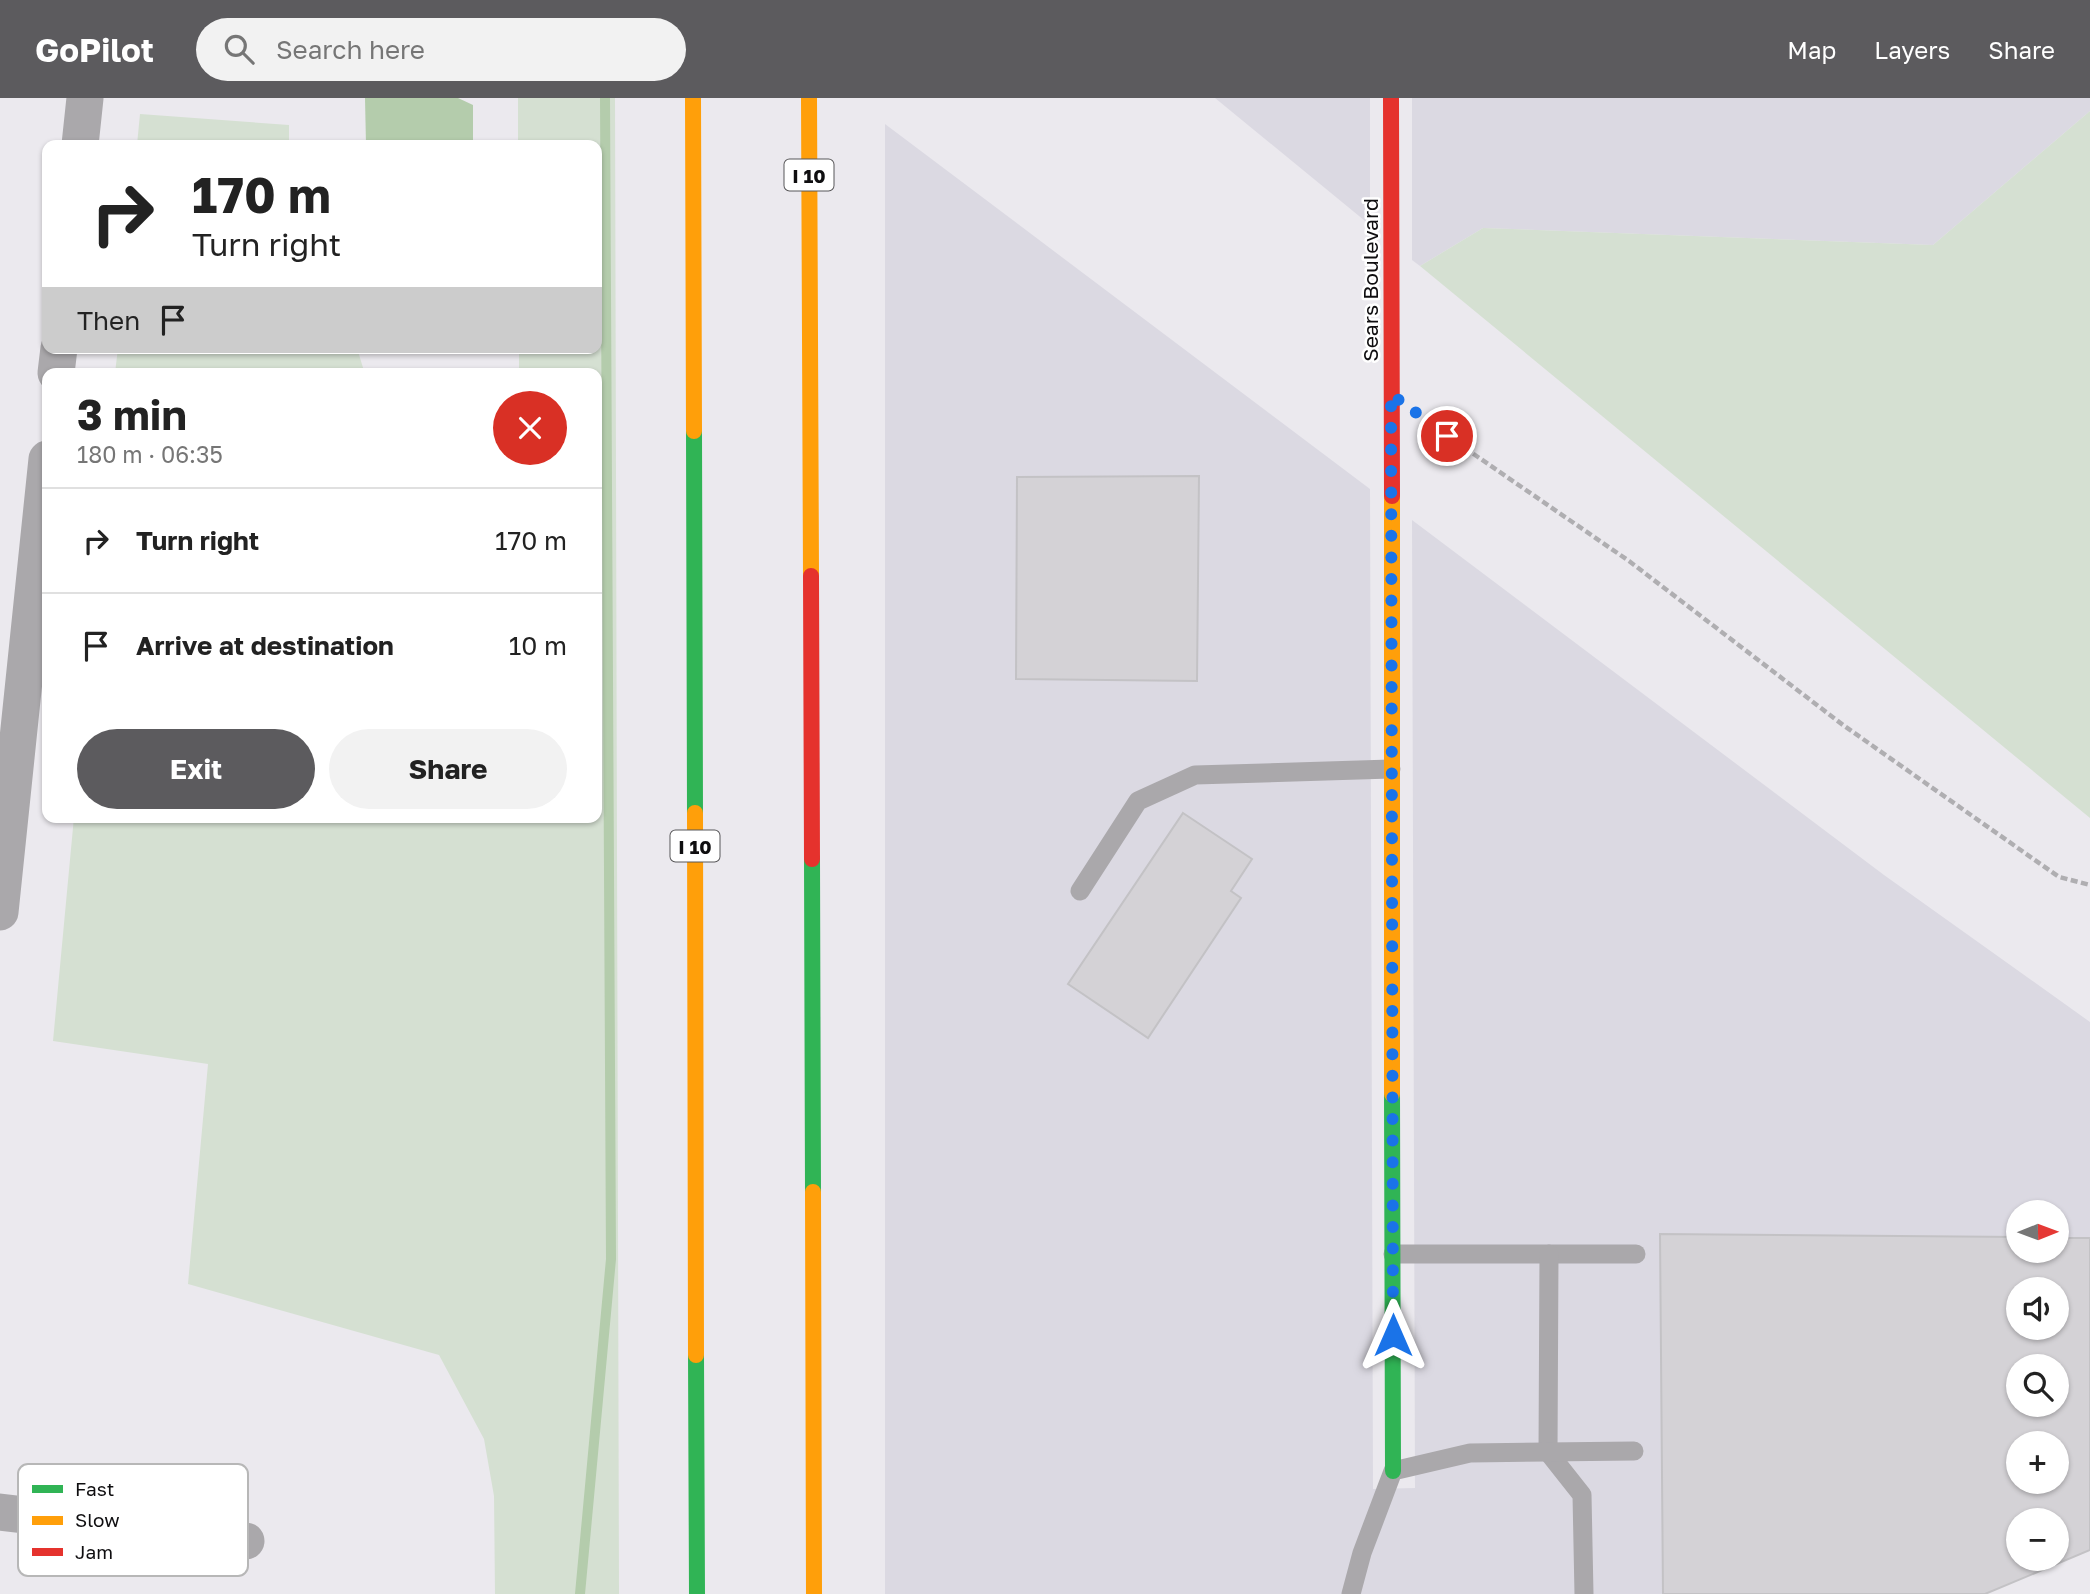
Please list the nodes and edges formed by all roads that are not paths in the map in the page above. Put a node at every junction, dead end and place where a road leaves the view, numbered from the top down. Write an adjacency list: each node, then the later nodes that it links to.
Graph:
1 (85, 98): 5 (street)
2 (693, 98): 18 (main road, I 10)
3 (809, 98): 19 (main road, I 10)
4 (1391, 98): 7 (main road, Sears Boulevard)
5 (81, 140)
6 (42, 507): 9 (street)
7 (1391, 769): 8 (lane); 10 (main road, Sears Boulevard)
8 (1080, 891)
9 (0, 912)
10 (1393, 1254): 11 (lane); 15 (main road, Sears Boulevard)
11 (1549, 1254): 12 (lane); 14 (lane)
12 (1636, 1254)
13 (1634, 1451): 14 (lane)
14 (1548, 1452): 15 (lane); 21 (lane)
15 (1393, 1471): 20 (lane)
16 (0, 1512): 17 (street)
17 (18, 1514)
18 (696, 1594)
19 (814, 1594)
20 (1351, 1594)
21 (1584, 1594)

